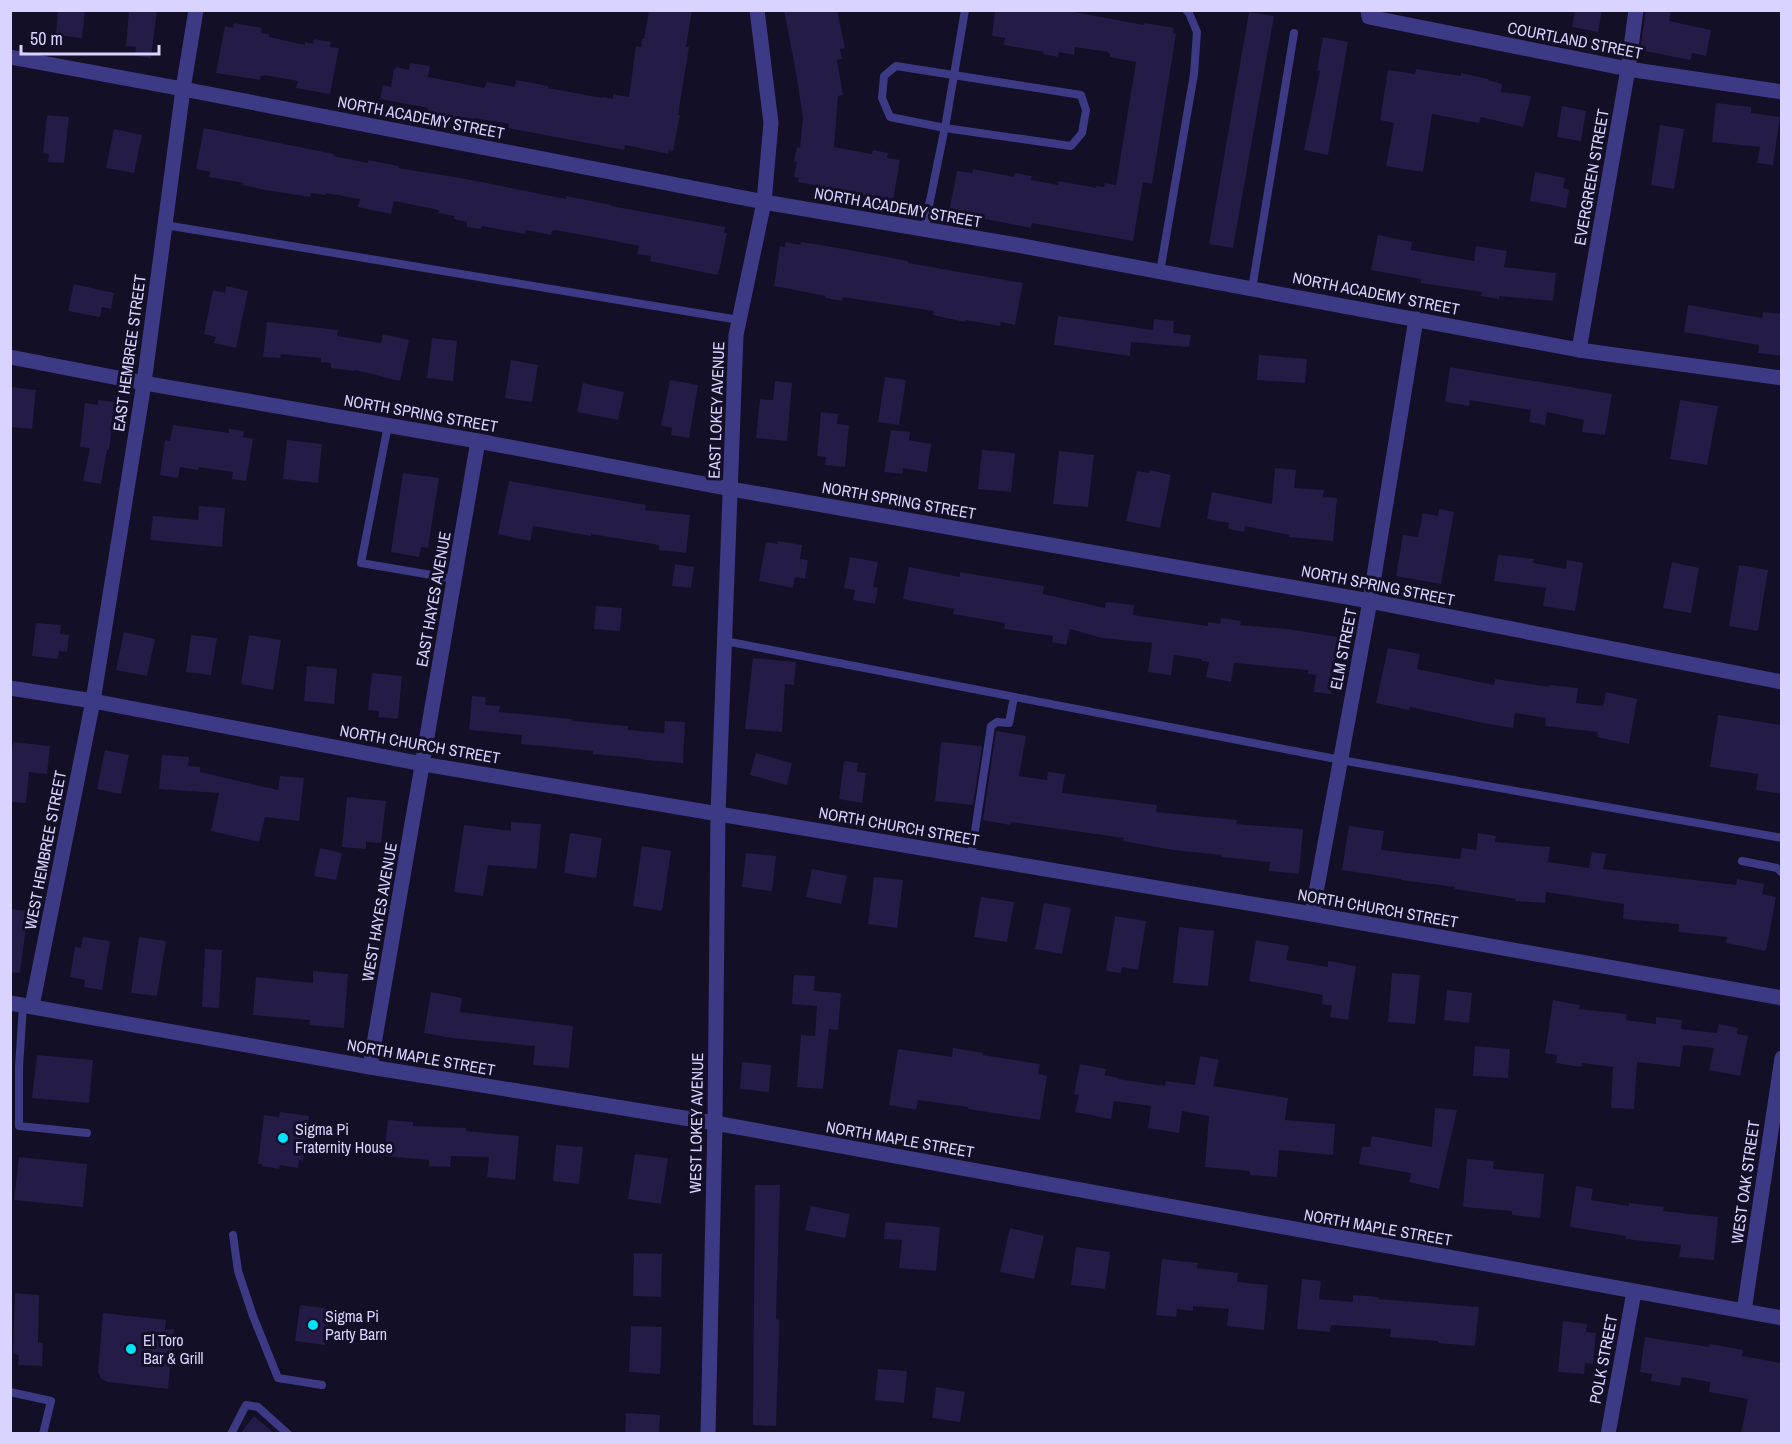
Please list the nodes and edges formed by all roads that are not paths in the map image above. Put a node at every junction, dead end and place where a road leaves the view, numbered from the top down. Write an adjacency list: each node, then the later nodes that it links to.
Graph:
1 (196, 10): 11 (street, EAST HEMBREE STREET)
2 (757, 10): 14 (street, EAST LOKEY AVENUE)
3 (965, 10): 10 (lane)
4 (1186, 10): 17 (lane)
5 (1368, 10): 9 (street, COURTLAND STREET)
6 (1636, 10): 9 (street, EVERGREEN STREET)
7 (1294, 33): 18 (lane)
8 (10, 57): 11 (street, NORTH ACADEMY STREET)
9 (1628, 69): 12 (street, COURTLAND STREET); 21 (street, EVERGREEN STREET)
10 (954, 74): 13 (lane); 13 (lane); 13 (lane)
11 (183, 89): 14 (street, NORTH ACADEMY STREET); 15 (street, EAST HEMBREE STREET)
12 (1782, 92)
13 (945, 128): 16 (lane)
14 (764, 202): 16 (street, NORTH ACADEMY STREET); 20 (street, EAST LOKEY AVENUE)
15 (165, 225): 20 (lane); 24 (street, EAST HEMBREE STREET)
16 (924, 230): 17 (street, NORTH ACADEMY STREET)
17 (1160, 272): 18 (street, NORTH ACADEMY STREET)
18 (1252, 289): 19 (street, NORTH ACADEMY STREET)
19 (1416, 319): 21 (street, NORTH ACADEMY STREET); 29 (street, ELM STREET)
20 (739, 320): 27 (street, EAST LOKEY AVENUE)
21 (1579, 350): 23 (street, NORTH ACADEMY STREET)
22 (10, 357): 24 (street, NORTH SPRING STREET)
23 (1782, 378)
24 (144, 383): 25 (street, NORTH SPRING STREET); 34 (street, EAST HEMBREE STREET)
25 (388, 425): 26 (street, NORTH SPRING STREET); 28 (lane)
26 (478, 441): 27 (street, NORTH SPRING STREET); 28 (street, EAST HAYES AVENUE)
27 (731, 489): 29 (street, NORTH SPRING STREET); 30 (street, EAST LOKEY AVENUE)
28 (454, 579): 36 (street, EAST HAYES AVENUE)
29 (1370, 601): 31 (street, NORTH SPRING STREET); 35 (street, ELM STREET)
30 (725, 640): 33 (lane); 37 (street, EAST LOKEY AVENUE)
31 (1782, 682)
32 (10, 688): 34 (street, NORTH CHURCH STREET)
33 (1014, 697): 35 (lane); 39 (lane)
34 (93, 701): 36 (street, NORTH CHURCH STREET); 44 (street, WEST HEMBREE STREET)
35 (1341, 760): 38 (lane); 42 (street, ELM STREET)
36 (423, 764): 37 (street, NORTH CHURCH STREET); 46 (street, WEST HAYES AVENUE)
37 (718, 814): 39 (street, NORTH CHURCH STREET); 47 (street, WEST LOKEY AVENUE)
38 (1782, 838)
39 (971, 857): 42 (street, NORTH CHURCH STREET)
40 (1742, 861): 41 (lane)
41 (1782, 873)
42 (1312, 914): 43 (street, NORTH CHURCH STREET)
43 (1782, 998)
44 (22, 1005): 46 (street, NORTH MAPLE STREET); 48 (lane)
45 (1782, 1058): 51 (street, WEST OAK STREET)
46 (370, 1067): 47 (street, NORTH MAPLE STREET)
47 (715, 1123): 50 (street, NORTH MAPLE STREET); 58 (street, WEST LOKEY AVENUE)
48 (87, 1133)
49 (233, 1235): 53 (lane)
50 (1634, 1292): 51 (street, NORTH MAPLE STREET); 59 (street, POLK STREET)
51 (1744, 1311): 52 (street, NORTH MAPLE STREET)
52 (1782, 1318)
53 (322, 1385)
54 (10, 1392): 55 (lane)
55 (43, 1434)
56 (231, 1434): 57 (lane)
57 (288, 1434)
58 (708, 1434)
59 (1608, 1434)

